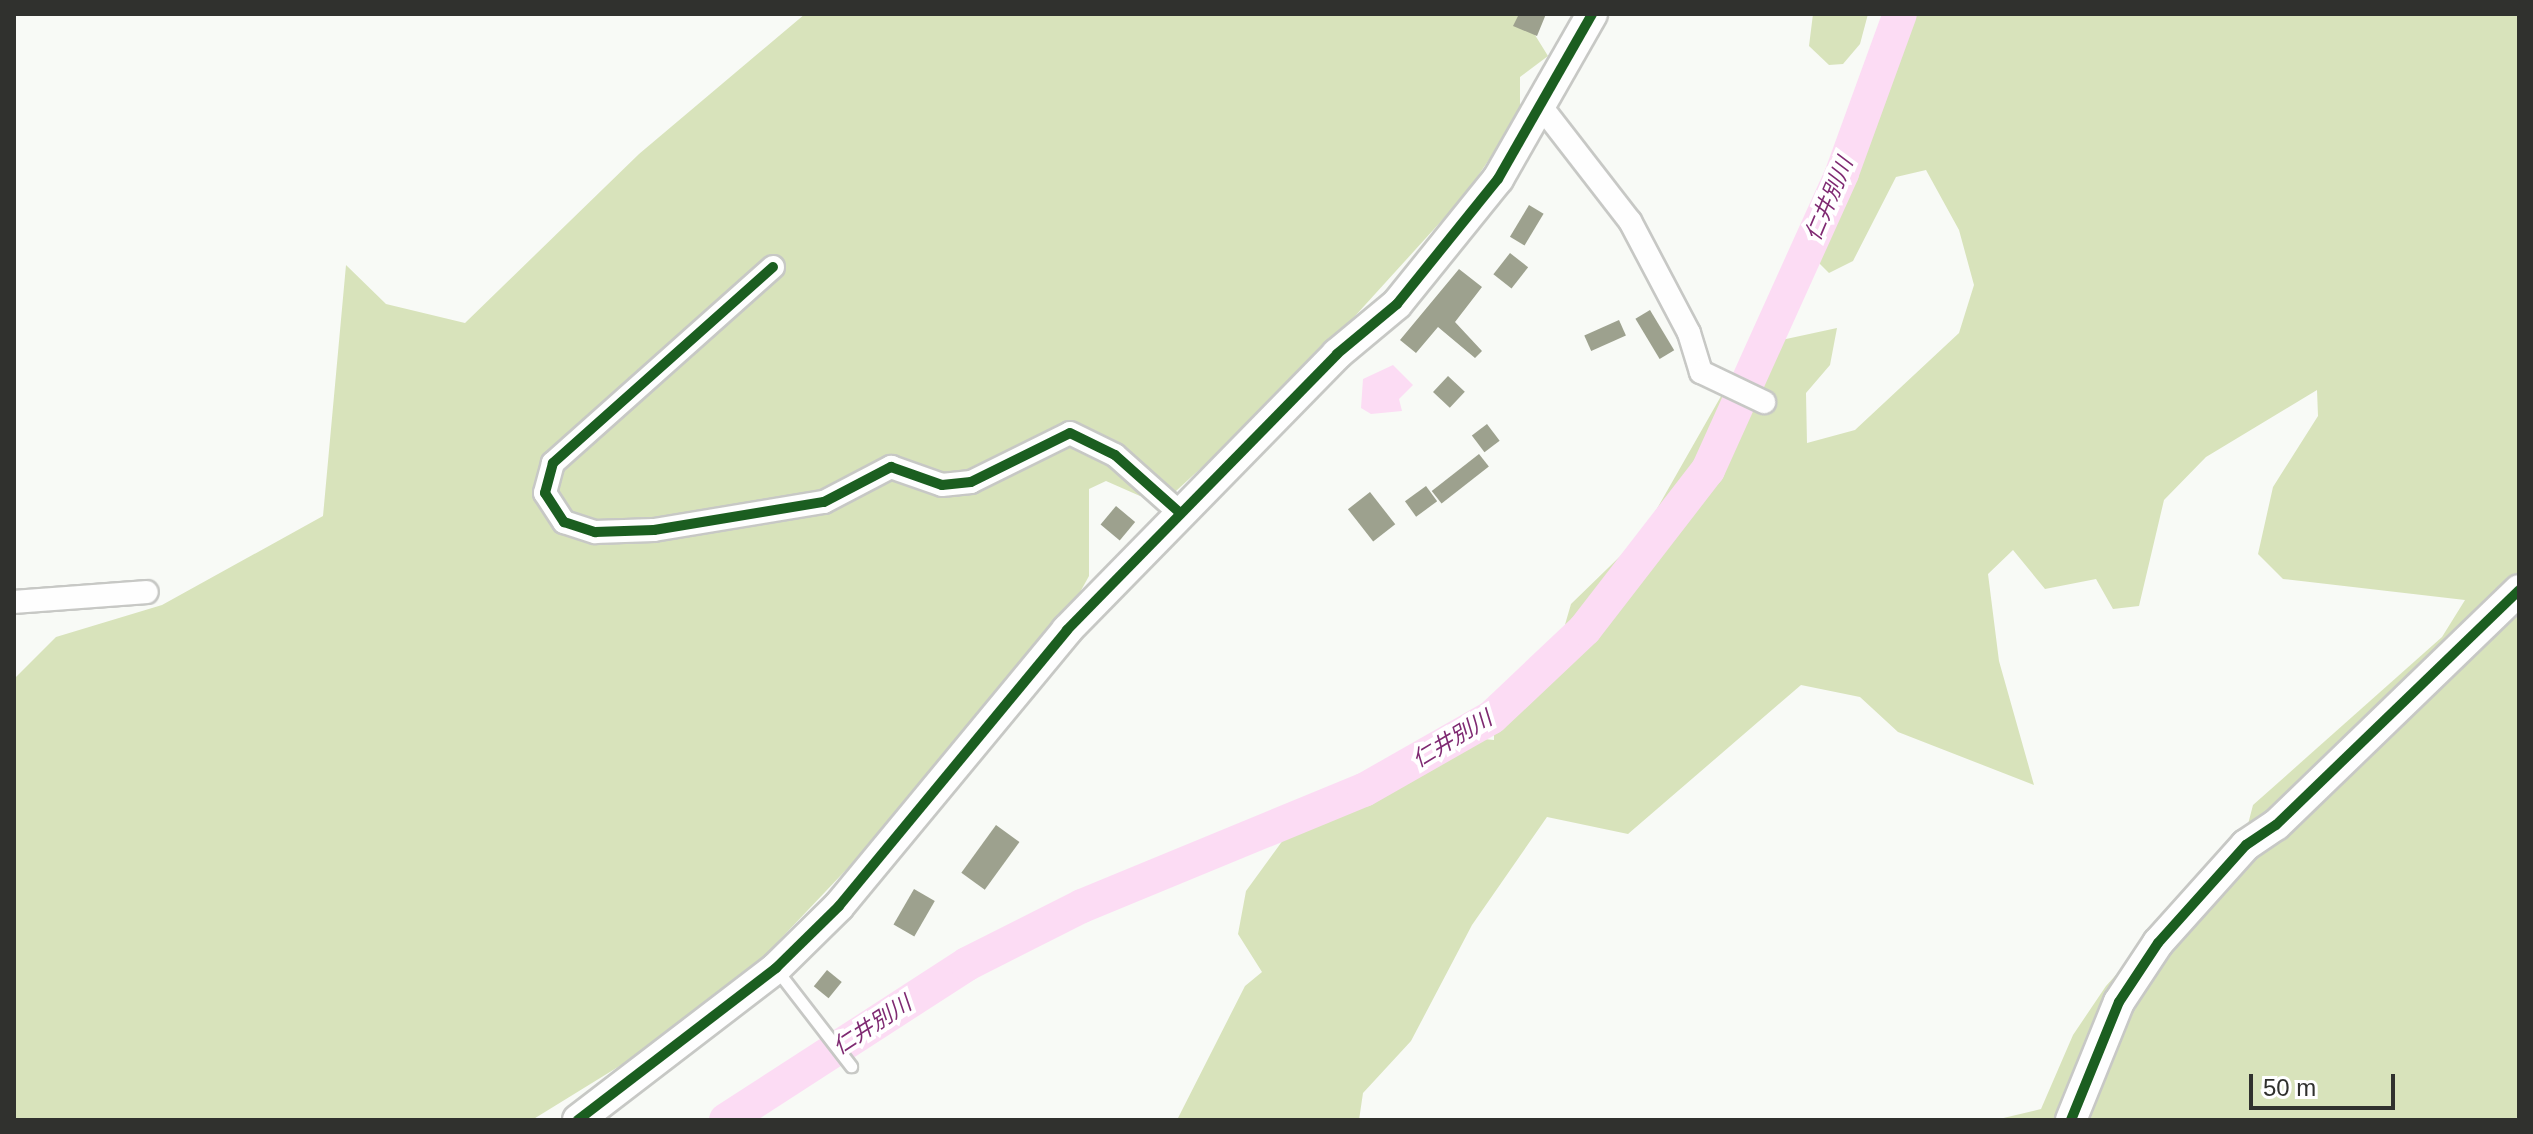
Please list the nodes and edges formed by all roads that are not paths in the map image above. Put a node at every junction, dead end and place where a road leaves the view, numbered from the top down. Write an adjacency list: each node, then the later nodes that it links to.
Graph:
1 (1592, 14): 2 (street)
2 (1543, 109): 4 (street); 5 (street)
3 (773, 267): 5 (street)
4 (1764, 402)
5 (1180, 513): 9 (street)
6 (2519, 590): 12 (street)
7 (147, 592): 8 (street)
8 (14, 602)
9 (776, 968): 10 (lane); 11 (street)
10 (851, 1066)
11 (578, 1120)
12 (2071, 1120)

